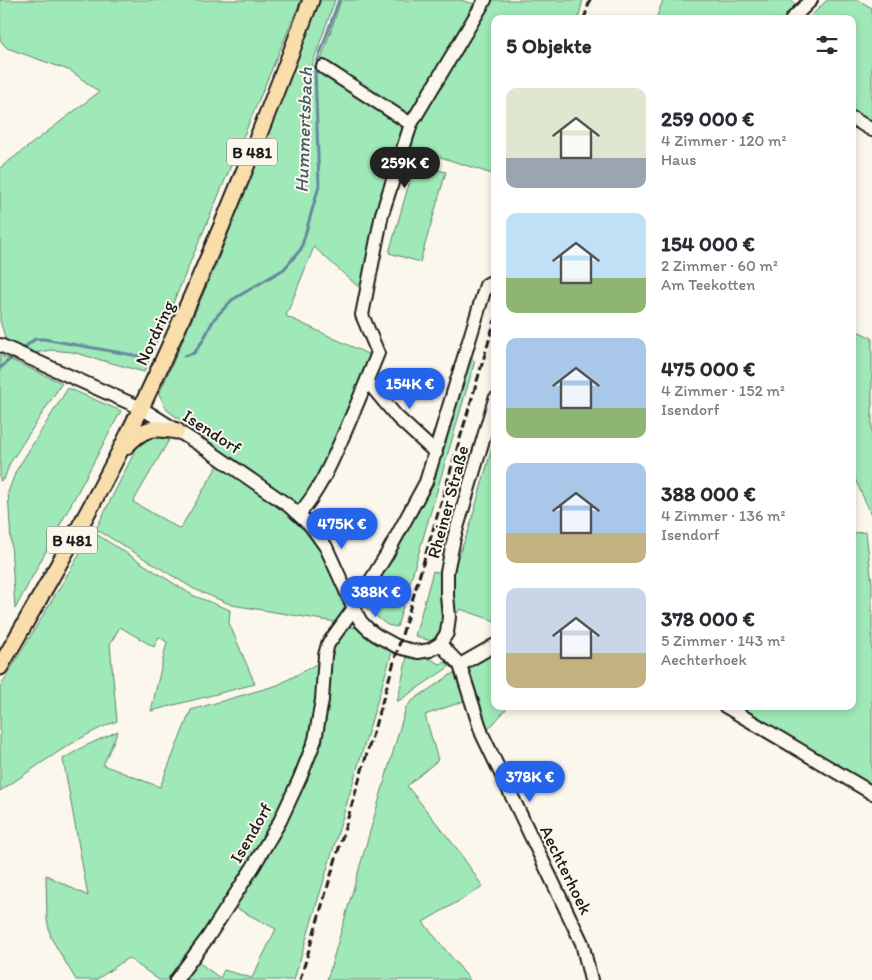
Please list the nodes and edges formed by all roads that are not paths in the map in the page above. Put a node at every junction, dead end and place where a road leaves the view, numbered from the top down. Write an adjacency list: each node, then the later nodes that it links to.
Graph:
1 (311, 0): 12 (main road, Nordring / B 481)
2 (486, 0): 7 (street)
3 (811, 0): 4 (street)
4 (796, 15)
5 (323, 67): 7 (street)
6 (856, 120): 8 (street)
7 (411, 124): 11 (street)
8 (872, 130)
9 (491, 282): 16 (street)
10 (5, 347): 12 (street, Isendorf)
11 (367, 381): 16 (street); 17 (street)
12 (141, 408): 14 (street, Isendorf); 15 (main road, Nordring / B 481)
13 (491, 413): 19 (street, Rheiner Straße)
14 (177, 431): 15 (main road); 17 (street, Isendorf)
15 (120, 451): 22 (main road, Nordring / B 481)
16 (436, 453): 18 (street)
17 (299, 514): 18 (street, Isendorf)
18 (354, 608): 19 (street, Isendorf); 25 (street, Isendorf)
19 (440, 644): 21 (street, Aechterhoek)
20 (491, 647): 21 (street)
21 (460, 665): 26 (street, Aechterhoek)
22 (0, 666)
23 (732, 710): 24 (street)
24 (872, 793)
25 (176, 980)
26 (591, 980)

